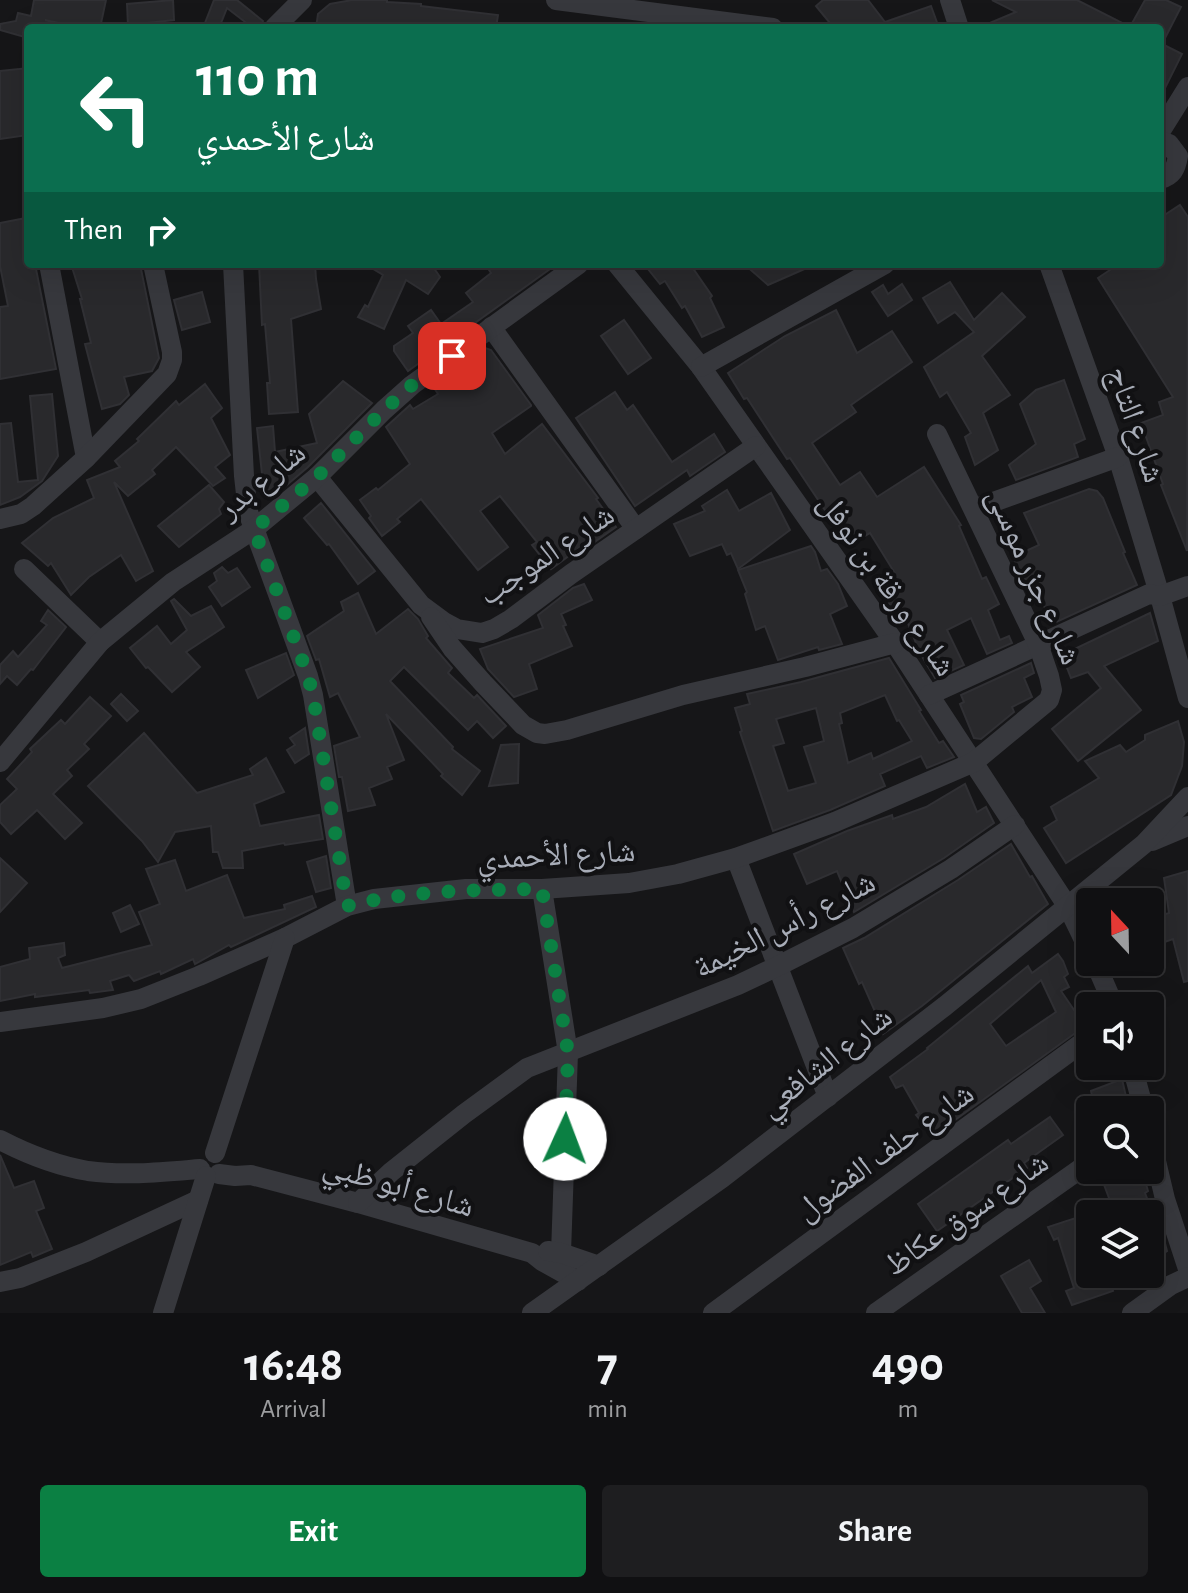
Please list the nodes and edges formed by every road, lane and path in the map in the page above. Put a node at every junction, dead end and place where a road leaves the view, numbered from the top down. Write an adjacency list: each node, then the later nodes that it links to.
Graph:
1 (302, 0): 4 (street)
2 (556, 0): 5 (street)
3 (950, 0): 6 (street)
4 (278, 24)
5 (742, 24)
6 (958, 24)
7 (1188, 87): 9 (street)
8 (1188, 115): 10 (street)
9 (1164, 132)
10 (1164, 135)
11 (1164, 140): 12 (street)
12 (1183, 161): 13 (street)
13 (1164, 178)
14 (50, 268): 26 (street)
15 (154, 268): 26 (street)
16 (233, 268): 30 (street)
17 (573, 268): 21 (street, شارع بدر)
18 (620, 268): 22 (street, شارع ورقة بن نوفل)
19 (878, 268): 22 (street)
20 (1050, 268): 25 (street, شارع التاج)
21 (491, 327): 27 (street, شارع بدر); 31 (street)
22 (701, 367): 24 (street, شارع ورقة بن نوفل)
23 (937, 434): 28 (street, شارع جزر موسى)
24 (756, 446): 31 (street, شارع الموجب); 38 (street, شارع ورقة بن نوفل)
25 (1118, 457): 28 (street); 35 (street, شارع التاج)
26 (86, 458): 29 (street)
27 (317, 477): 30 (street, شارع بدر); 36 (street, شارع الموجب)
28 (974, 509): 39 (street, شارع جزر موسى)
29 (0, 519)
30 (254, 529): 37 (street, شارع بدر); 51 (street)
31 (636, 529): 36 (street, شارع الموجب)
32 (24, 569): 37 (street)
33 (1188, 572): 35 (street)
34 (1188, 586): 35 (street)
35 (1155, 591): 39 (street); 41 (street, شارع التاج)
36 (421, 605): 38 (street)
37 (100, 642): 42 (street, شارع بدر)
38 (895, 643): 40 (street, شارع ورقة بن نوفل)
39 (1038, 644): 40 (street); 43 (street, شارع جزر موسى)
40 (929, 695): 43 (street, شارع ورقة بن نوفل)
41 (1188, 698)
42 (0, 762)
43 (974, 762): 45 (street, شارع ورقة بن نوفل); 49 (street, شارع الأحمدي)
44 (1188, 797): 48 (street, شارع الشافعي)
45 (1015, 825): 52 (street, شارع ورقة بن نوفل); 55 (street, شارع رأس الخيمة)
46 (1188, 826): 47 (street, شارع الشافعي)
47 (1178, 838): 48 (street, شارع الشافعي)
48 (1144, 844): 52 (street, شارع الشافعي)
49 (736, 858): 50 (street, شارع الأحمدي); 55 (street)
50 (542, 889): 51 (street, شارع الأحمدي); 58 (street)
51 (347, 906): 54 (street, شارع الأحمدي)
52 (1068, 907): 53 (street, شارع ورقة بن نوفل); 59 (street, شارع الشافعي)
53 (1076, 923)
54 (285, 938): 56 (street, شارع الأحمدي); 61 (street)
55 (778, 966): 58 (street, شارع رأس الخيمة); 59 (street)
56 (0, 1022)
57 (1076, 1047): 74 (street, شارع حلف الفضول)
58 (568, 1053): 65 (street, شارع رأس الخيمة); 66 (street)
59 (828, 1097): 67 (street, شارع الشافعي)
60 (0, 1140): 61 (street, شارع أبو ظبي)
61 (213, 1167): 64 (street); 65 (street, شارع أبو ظبي)
62 (1076, 1172): 75 (street, شارع سوق عكاظ)
63 (1161, 1184): 68 (street)
64 (198, 1200): 71 (street); 73 (street)
65 (358, 1203): 66 (street, شارع أبو ظبي)
66 (545, 1256): 67 (street, شارع أبو ظبي); 70 (street, شارع أبو ظبي); 72 (street)
67 (599, 1266): 70 (street, شارع الشافعي)
68 (1188, 1269)
69 (1188, 1277): 76 (street)
70 (578, 1281): 72 (street, شارع الشافعي)
71 (0, 1282)
72 (537, 1309)
73 (163, 1313)
74 (713, 1313)
75 (876, 1313)
76 (1132, 1313)

